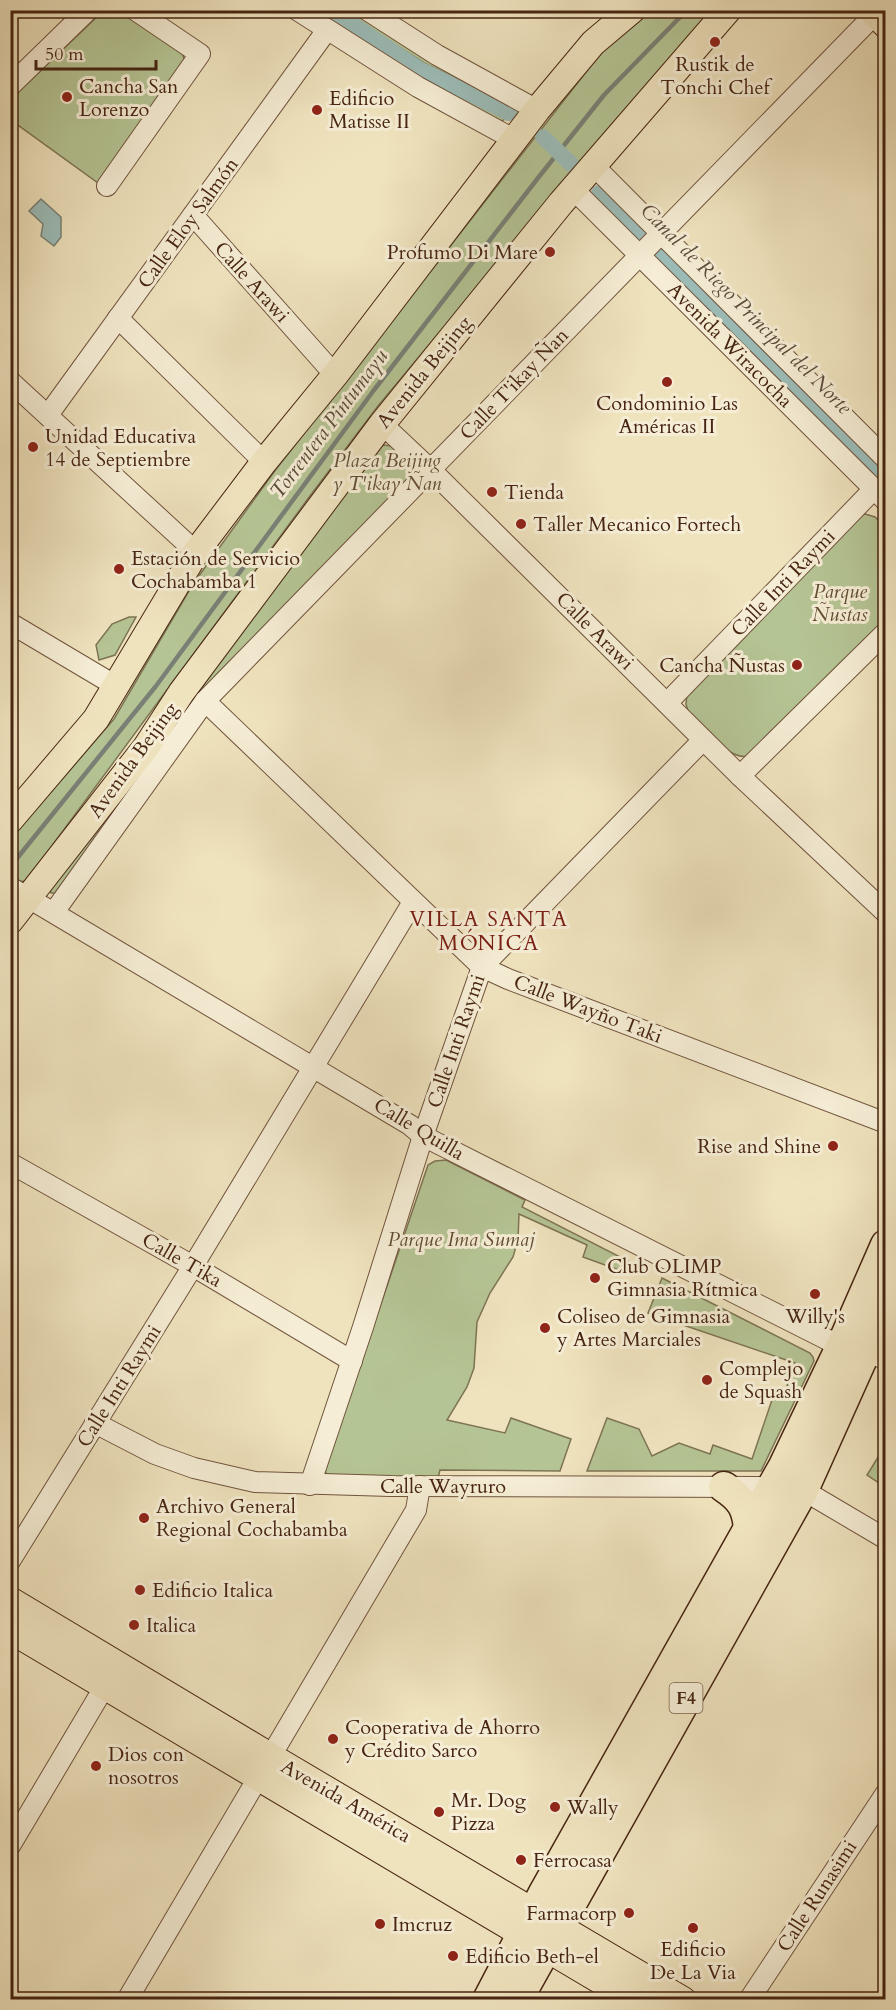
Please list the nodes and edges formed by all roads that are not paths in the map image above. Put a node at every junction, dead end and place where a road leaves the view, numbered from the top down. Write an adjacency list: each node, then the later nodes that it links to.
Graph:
1 (88, 10): 11 (street)
2 (135, 10): 15 (street)
3 (297, 10): 9 (street)
4 (367, 10): 12 (street)
5 (618, 10): 10 (main road)
6 (632, 10): 10 (main road)
7 (728, 10): 14 (main road, Avenida Beijing)
8 (878, 15): 18 (street, Calle T'ikay Ñan)
9 (327, 30): 13 (street); 17 (street, Calle Eloy Salmón)
10 (593, 43): 12 (main road)
11 (10, 86)
12 (537, 110): 13 (main road)
13 (515, 140): 21 (main road)
14 (593, 165): 16 (main road, Avenida Beijing); 18 (street, Avenida Wiracocha)
15 (106, 186)
16 (573, 189): 19 (street, Avenida Wiracocha); 24 (main road, Avenida Beijing)
17 (193, 215): 20 (street, Calle Eloy Salmón); 21 (street, Calle Arawi)
18 (660, 234): 19 (street, Calle T'ikay Ñan); 25 (street, Avenida Wiracocha)
19 (641, 254): 27 (street, Calle T'ikay Ñan); 28 (street, Avenida Wiracocha)
20 (118, 318): 23 (street, Calle Eloy Salmón); 26 (street)
21 (334, 375): 26 (main road)
22 (10, 381): 23 (street)
23 (48, 415): 29 (street)
24 (382, 424): 27 (street, Calle Arawi); 38 (main road, Avenida Beijing)
25 (885, 459)
26 (264, 462): 29 (main road)
27 (431, 470): 33 (street, Calle T'ikay Ñan); 34 (street, Calle Arawi)
28 (880, 495): 34 (street, Calle Inti Raymi)
29 (196, 552): 32 (main road)
30 (10, 623): 32 (street)
31 (885, 632): 36 (street)
32 (116, 686): 37 (main road)
33 (205, 701): 39 (street, Calle Wayño Taki); 40 (street, Calle T'ikay Ñan)
34 (667, 703): 35 (street, Calle Arawi)
35 (704, 740): 36 (street, Calle Arawi); 43 (street, Calle Inti Raymi)
36 (740, 776): 41 (street, Calle Arawi)
37 (10, 820)
38 (20, 893): 40 (street, Calle Quilla); 42 (main road, Avenida Beijing)
39 (413, 902): 43 (street, Calle Wayño Taki); 44 (street, Calle Inti Raymi)
40 (54, 912): 44 (street, Calle Quilla)
41 (885, 913)
42 (10, 921)
43 (482, 967): 45 (street, Calle Wayño Taki); 46 (street, Calle Inti Raymi)
44 (314, 1066): 46 (street, Calle Quilla); 49 (street, Calle Inti Raymi)
45 (885, 1123)
46 (423, 1136): 51 (street, Calle Quilla); 52 (street, Calle Inti Raymi)
47 (10, 1163): 49 (street, Calle Tika)
48 (885, 1245): 51 (highway, F4)
49 (193, 1266): 52 (street, Calle Tika); 53 (street, Calle Inti Raymi)
50 (885, 1305): 51 (highway, F4)
51 (865, 1351): 57 (highway, F4); 58 (highway, F4)
52 (352, 1361): 54 (street, Calle Inti Raymi)
53 (95, 1424): 54 (street, Calle Wayruro); 61 (street, Calle Inti Raymi)
54 (310, 1485): 55 (street, Calle Wayruro)
55 (420, 1486): 56 (street, Calle Wayruro); 66 (street)
56 (724, 1487): 57 (street, Calle Wayruro); 59 (highway)
57 (772, 1487): 58 (street, Calle Wayruro); 59 (highway, F4)
58 (803, 1490): 60 (street); 69 (highway, F4)
59 (749, 1528): 69 (highway, F4)
60 (885, 1539)
61 (10, 1561)
62 (10, 1600): 64 (main road, Avenida América)
63 (10, 1630): 65 (main road, Avenida América)
64 (118, 1664): 65 (street); 66 (main road, Avenida América)
65 (105, 1686): 66 (main road, Avenida América); 68 (street)
66 (264, 1767): 69 (main road, Avenida América); 70 (street)
67 (885, 1793): 75 (street, Calle Runasimi)
68 (10, 1846)
69 (540, 1930): 71 (highway, F4); 72 (highway, F4); 73 (main road, Avenida América); 74 (main road, Avenida América)
70 (127, 2000)
71 (488, 2000)
72 (517, 2000)
73 (633, 2000)
74 (683, 2000)
75 (749, 2000)

